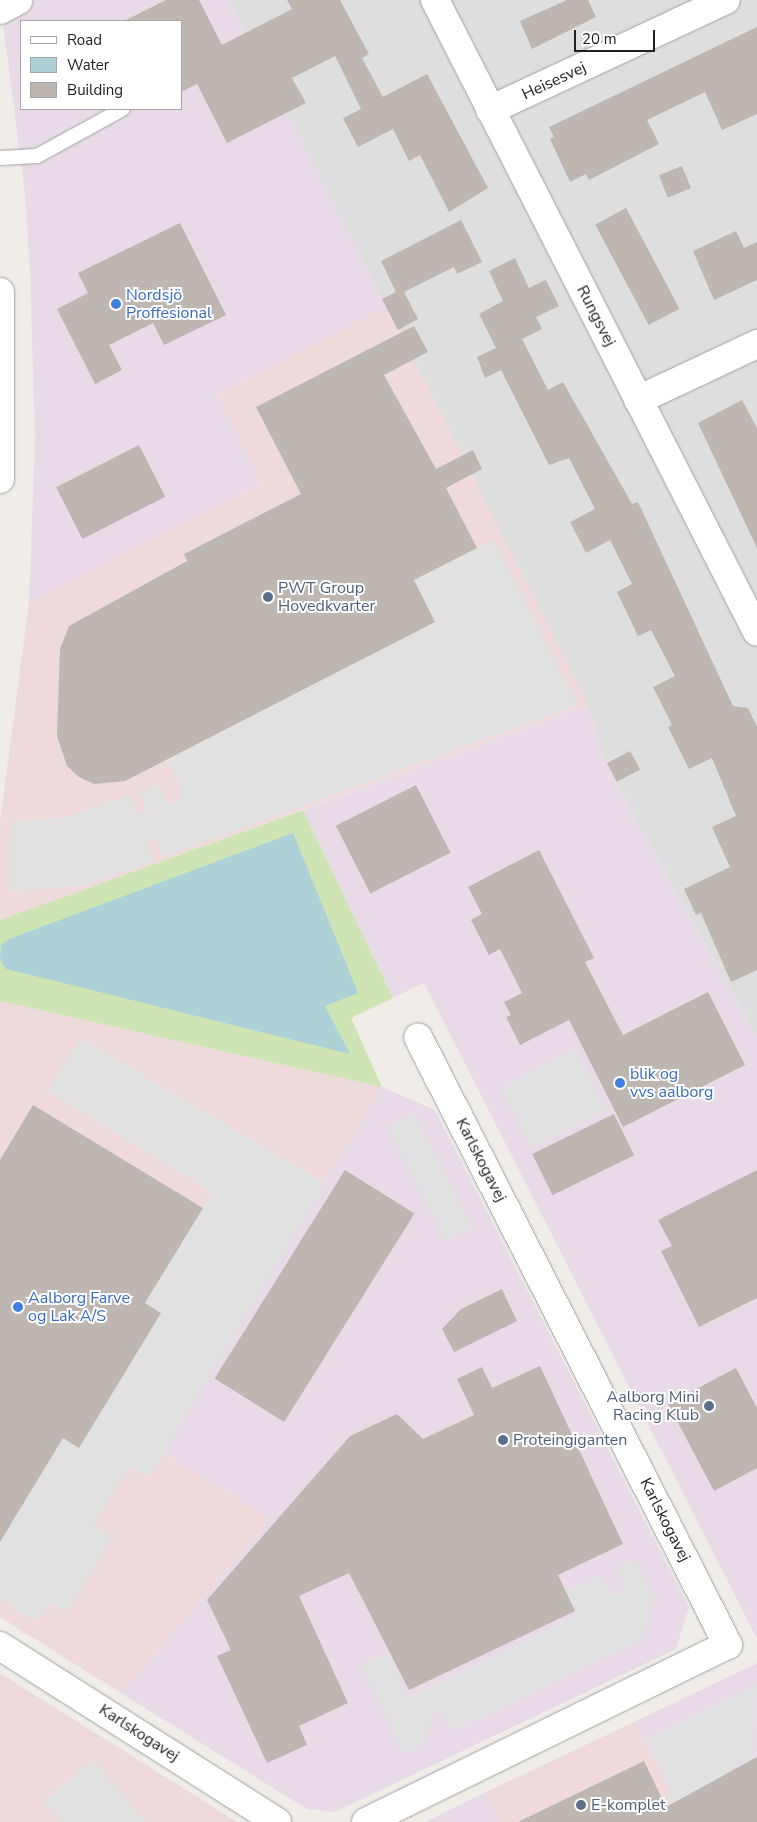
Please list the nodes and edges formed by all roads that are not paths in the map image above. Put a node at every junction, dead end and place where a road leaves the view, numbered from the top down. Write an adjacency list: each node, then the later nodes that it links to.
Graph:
1 (19, 0): 4 (street)
2 (435, 0): 6 (street, Rungsvej)
3 (726, 0): 6 (street, Heisesvej)
4 (0, 10)
5 (121, 110): 7 (lane)
6 (490, 110): 10 (street, Rungsvej)
7 (0, 158)
8 (0, 292): 11 (street)
9 (757, 344): 10 (street)
10 (638, 400): 12 (street, Rungsvej)
11 (0, 479)
12 (757, 632)
13 (418, 1037): 16 (street, Karlskogavej)
14 (0, 1646): 15 (street, Karlskogavej)
15 (277, 1822)
16 (366, 1822)

